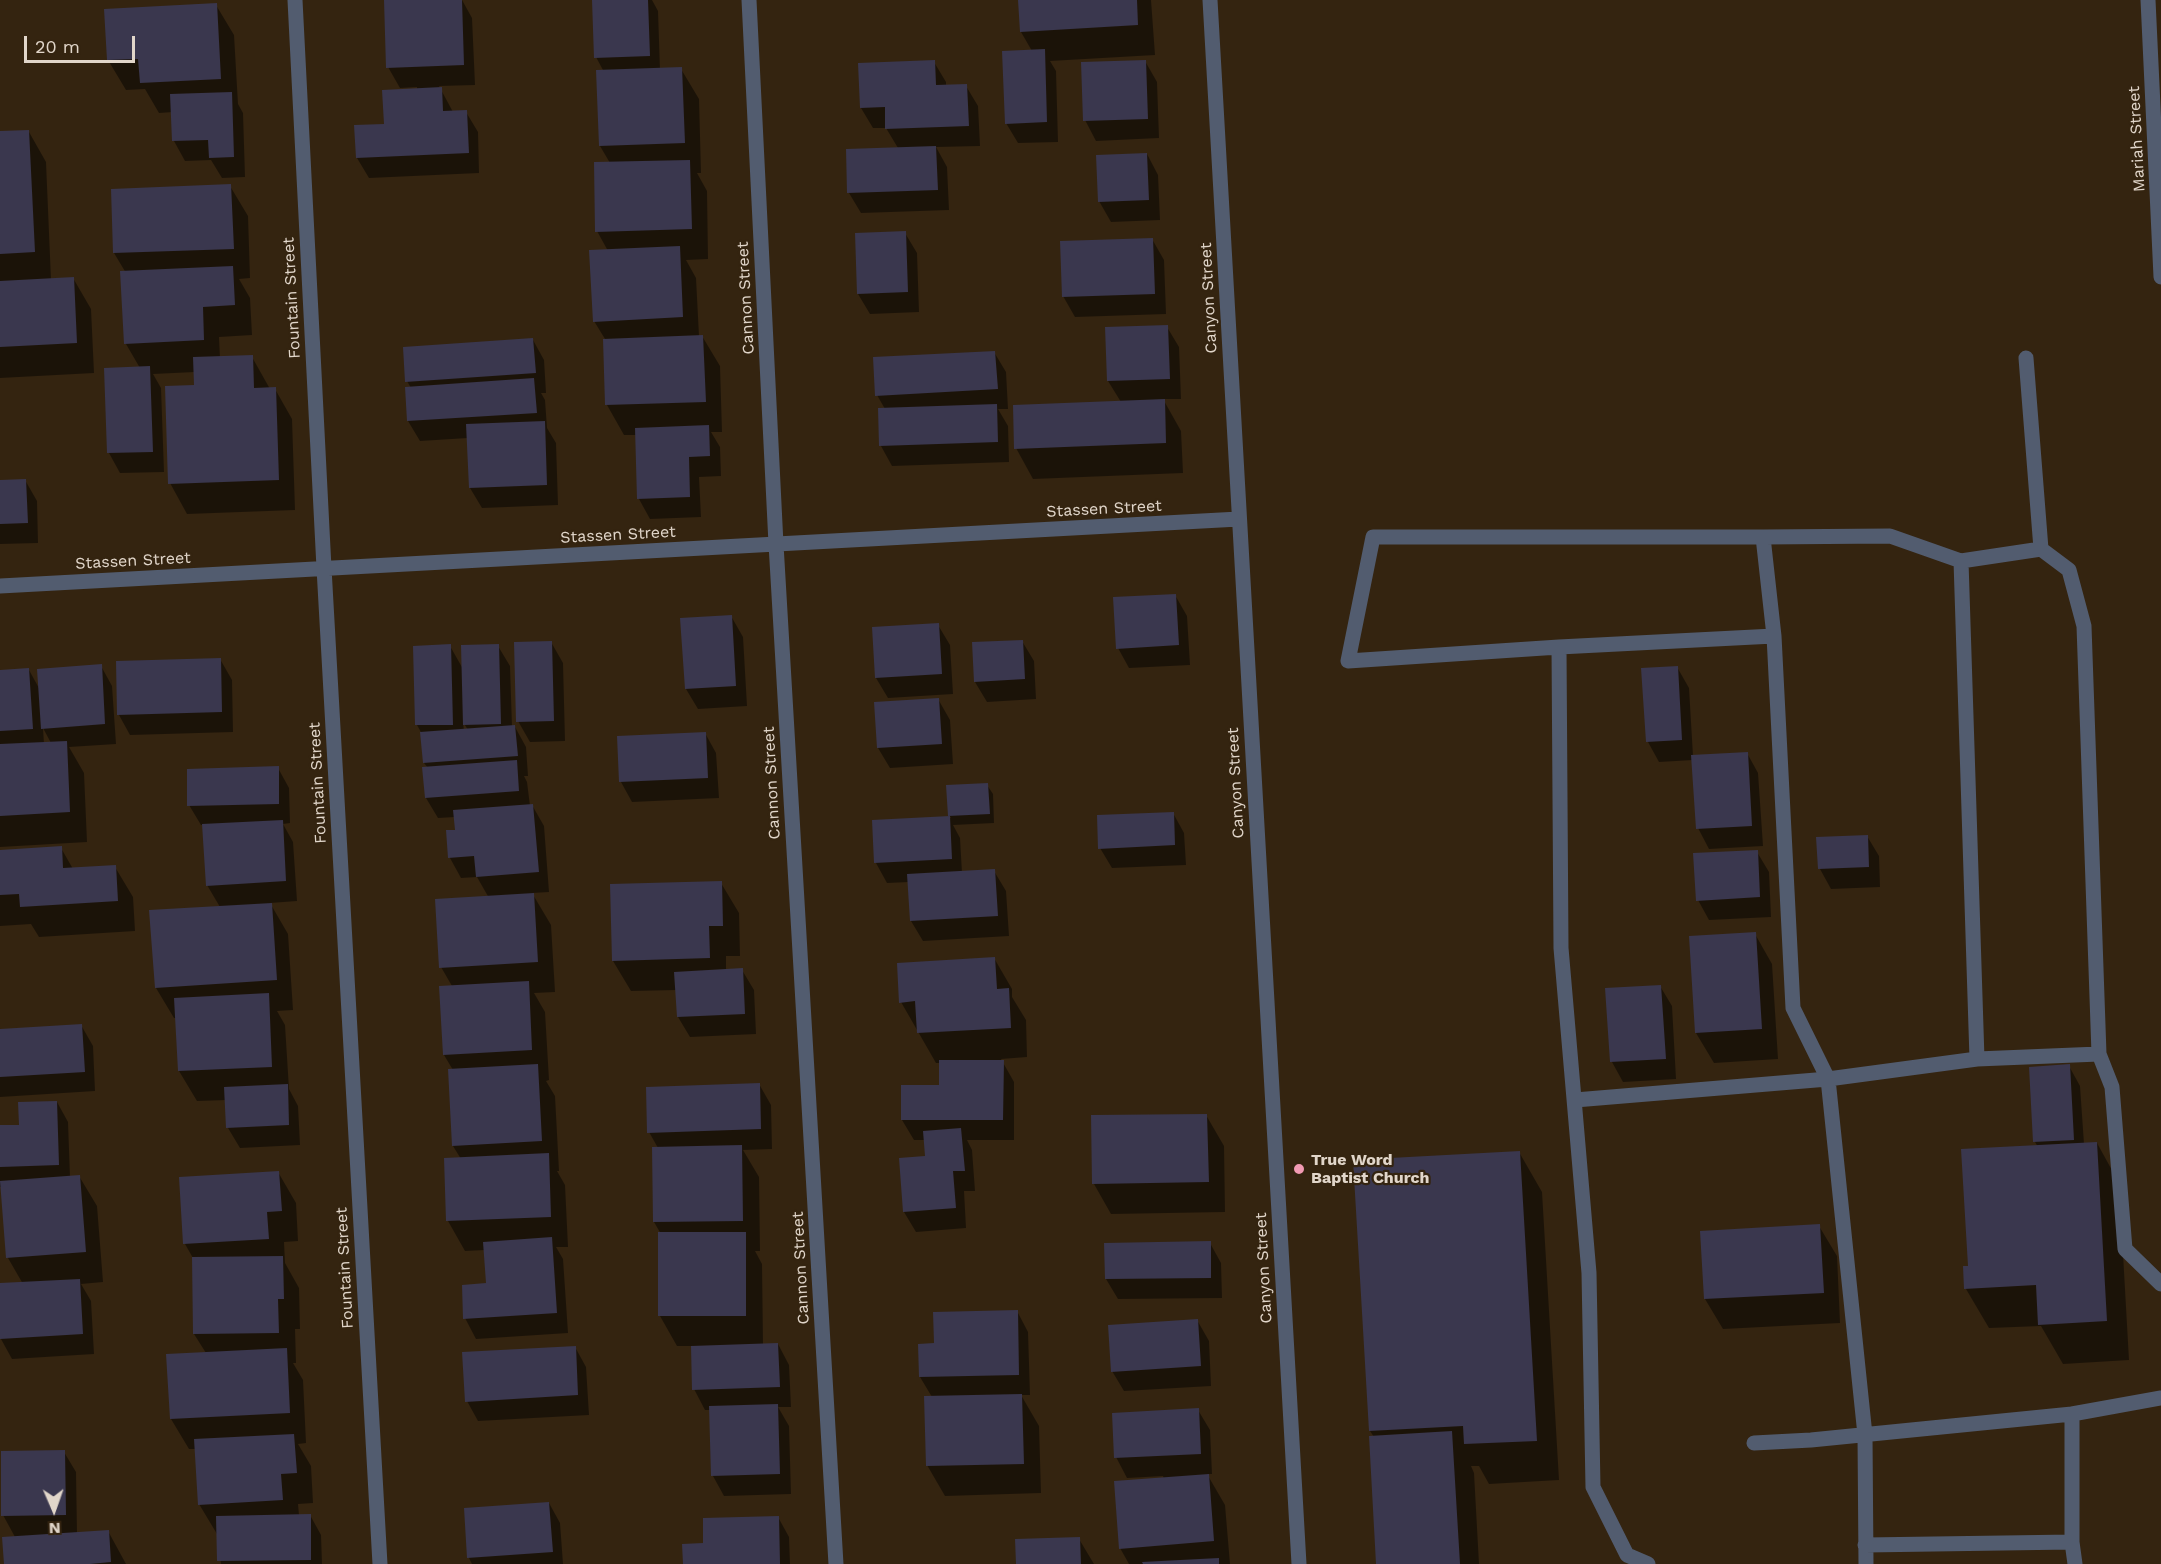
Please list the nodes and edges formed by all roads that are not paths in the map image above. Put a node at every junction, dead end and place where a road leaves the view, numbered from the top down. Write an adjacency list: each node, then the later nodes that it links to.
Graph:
1 (296, 0): 12 (street, Fountain Street)
2 (749, 0): 9 (street, Cannon Street)
3 (1210, 0): 7 (street, Canyon Street)
4 (2148, 0): 5 (street, Mariah Street)
5 (2161, 277)
6 (2026, 358): 10 (street)
7 (1239, 519): 9 (street, Stassen Street); 29 (street, Canyon Street)
8 (1763, 537): 11 (street); 14 (street); 15 (street)
9 (776, 544): 12 (street, Stassen Street); 28 (street, Cannon Street)
10 (2041, 549): 11 (street); 16 (street)
11 (1962, 561): 17 (street)
12 (324, 568): 13 (street, Stassen Street); 27 (street, Fountain Street)
13 (0, 586)
14 (1774, 636): 15 (street); 18 (street)
15 (1559, 647): 19 (street)
16 (2099, 1054): 17 (street); 20 (street)
17 (1977, 1059): 18 (street)
18 (1828, 1079): 19 (street); 23 (street)
19 (1575, 1100): 30 (street)
20 (2161, 1284)
21 (2161, 1398): 22 (street)
22 (2072, 1414): 23 (street); 25 (street)
23 (1865, 1435): 24 (street); 26 (street)
24 (1754, 1443)
25 (2072, 1542): 26 (street); 32 (street)
26 (1865, 1545): 31 (street)
27 (380, 1564)
28 (837, 1564)
29 (1299, 1564)
30 (1648, 1564)
31 (1866, 1564)
32 (2074, 1564)

